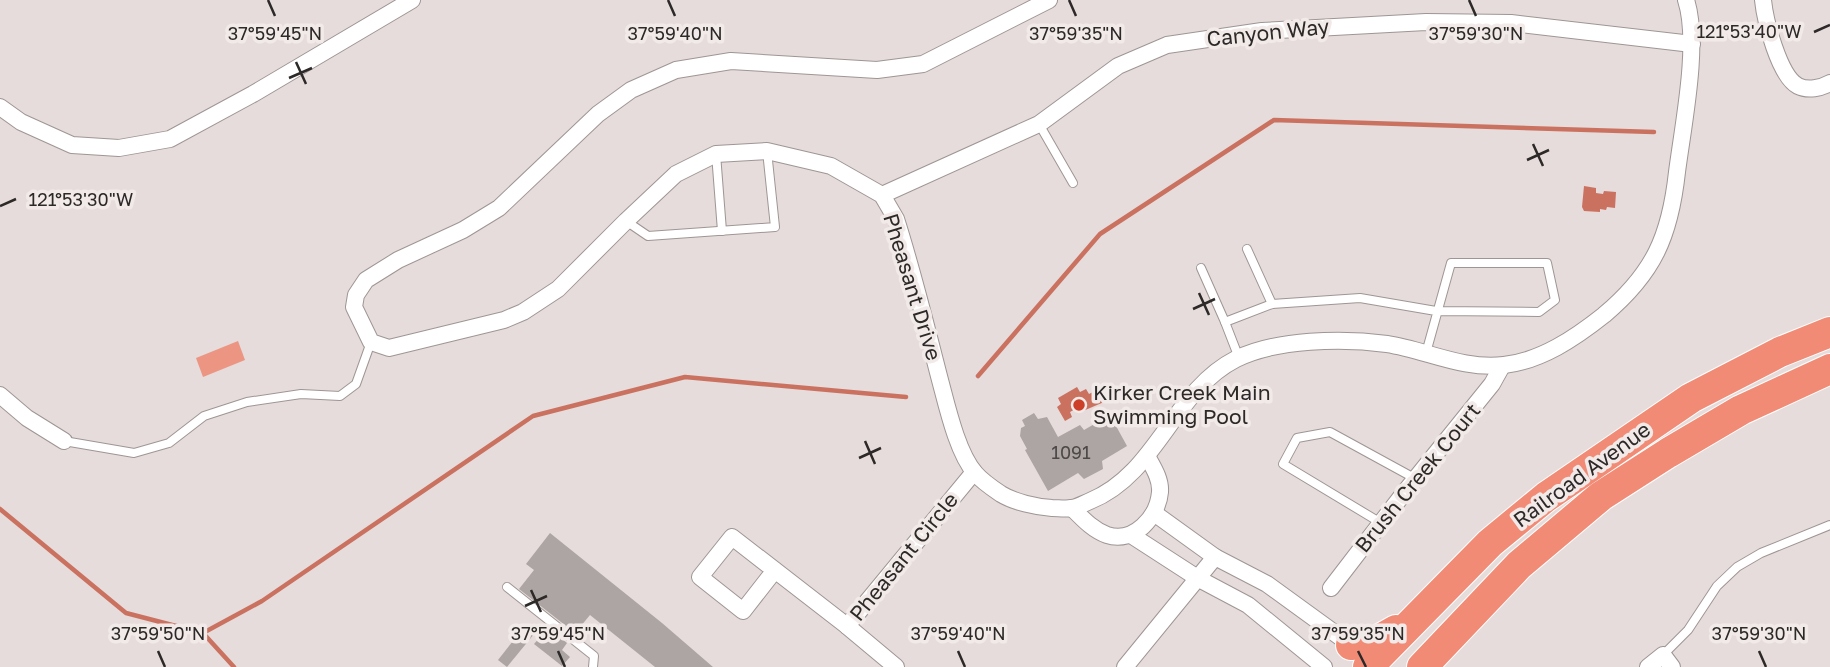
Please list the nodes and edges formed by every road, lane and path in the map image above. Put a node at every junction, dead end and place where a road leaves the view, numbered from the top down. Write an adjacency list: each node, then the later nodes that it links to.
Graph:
1 (412, 0): 7 (street)
2 (1049, 0): 21 (street)
3 (1686, 0): 5 (street, Pheasant Drive)
4 (1763, 0): 6 (street)
5 (1692, 44): 8 (street, Canyon Way); 24 (street, Pheasant Drive)
6 (1830, 83)
7 (0, 107)
8 (1039, 124): 11 (lane); 12 (street, Canyon Way)
9 (767, 150): 10 (street, Pheasant Drive); 12 (street, Pheasant Drive); 14 (lane)
10 (716, 154): 13 (street, Pheasant Drive); 14 (lane)
11 (1073, 183)
12 (883, 195): 29 (street, Pheasant Drive)
13 (625, 221): 14 (lane); 21 (street, Pheasant Drive)
14 (722, 231)
15 (1247, 249): 17 (lane)
16 (1201, 268): 19 (lane)
17 (1272, 304): 18 (lane); 19 (lane)
18 (1436, 312): 18 (lane); 22 (lane)
19 (1225, 322): 23 (lane)
20 (1830, 332): 42 (highway, Railroad Avenue)
21 (370, 342): 27 (lane)
22 (1426, 353): 23 (street, Pheasant Drive); 24 (street, Pheasant Drive)
23 (1240, 358): 28 (street, Pheasant Drive)
24 (1502, 366): 30 (street, Brush Creek Court)
25 (1830, 369): 48 (highway, Railroad Avenue)
26 (0, 395): 27 (street)
27 (64, 441)
28 (1147, 456): 31 (street, Pheasant Drive); 32 (street)
29 (974, 472): 31 (street, Pheasant Drive); 41 (street, Pheasant Circle)
30 (1416, 479): 33 (street, Brush Creek Court); 33 (lane)
31 (1072, 508): 35 (street)
32 (1154, 513): 35 (street); 36 (street)
33 (1381, 523): 40 (street, Brush Creek Court)
34 (1830, 525): 43 (lane)
35 (1131, 535): 38 (street)
36 (1215, 557): 38 (street); 42 (street)
37 (775, 570): 37 (street); 41 (street)
38 (1199, 579): 44 (street); 47 (street)
39 (507, 587): 45 (lane)
40 (1331, 588)
41 (847, 626): 46 (street, Pheasant Circle)
42 (1360, 660)
43 (1667, 661): 49 (street)
44 (1133, 664)
45 (593, 667)
46 (896, 667)
47 (1324, 667)
48 (1422, 667)
49 (1648, 667)

